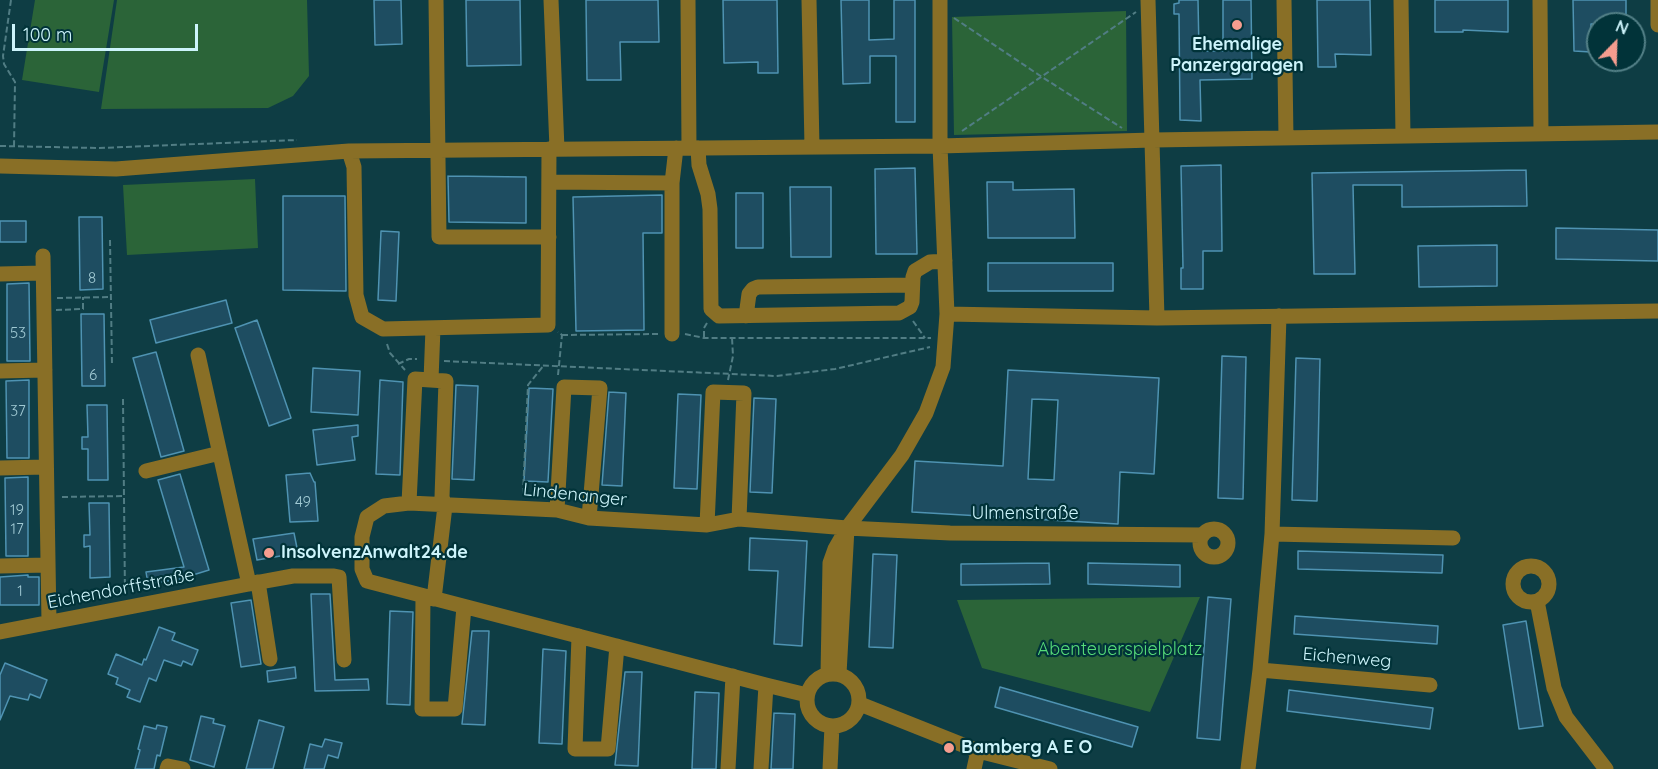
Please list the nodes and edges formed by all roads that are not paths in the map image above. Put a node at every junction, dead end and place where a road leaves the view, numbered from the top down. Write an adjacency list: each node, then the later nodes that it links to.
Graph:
1 (436, 0): 22 (street)
2 (551, 0): 20 (street)
3 (688, 0): 19 (street)
4 (809, 0): 18 (street)
5 (1284, 0): 15 (street)
6 (1401, 0): 14 (street)
7 (1540, 0): 13 (street)
8 (1658, 0): 11 (street)
9 (1148, 2): 16 (street)
10 (940, 6): 17 (street)
11 (1658, 25)
12 (1658, 132): 13 (street)
13 (1541, 134): 14 (street)
14 (1403, 136): 15 (street)
15 (1286, 138): 16 (street)
16 (1153, 140): 17 (street); 36 (street)
17 (940, 146): 18 (street); 28 (street)
18 (812, 147): 19 (street)
19 (687, 148): 20 (street); 25 (street); 34 (street)
20 (553, 149): 22 (street); 24 (street)
21 (349, 151): 22 (street); 23 (street); 37 (street)
22 (439, 151): 26 (street)
23 (0, 166)
24 (549, 182): 25 (street); 26 (street)
25 (672, 183): 38 (street)
26 (549, 237): 37 (street)
27 (43, 256): 29 (street)
28 (945, 261): 31 (street); 33 (street)
29 (43, 273): 30 (street); 40 (street)
30 (0, 274)
31 (912, 285): 34 (street); 34 (street)
32 (1658, 311): 35 (street)
33 (947, 314): 36 (street); 53 (street)
34 (746, 316)
35 (1279, 316): 36 (street); 54 (street)
36 (1157, 318)
37 (433, 328): 42 (street)
38 (672, 334)
39 (198, 355): 43 (street)
40 (45, 370): 41 (street); 44 (street)
41 (0, 371)
42 (423, 380): 47 (street); 48 (street)
43 (220, 453): 46 (street); 59 (street)
44 (46, 467): 45 (street); 57 (street)
45 (0, 468)
46 (147, 471)
47 (408, 503): 48 (street, Lindenanger); 60 (street, Lindenanger)
48 (445, 506): 49 (street, Lindenanger); 60 (street)
49 (557, 510): 50 (street, Lindenanger); 50 (street)
50 (589, 518): 52 (street, Lindenanger)
51 (739, 519): 52 (street, Lindenanger); 52 (street); 53 (street, Lindenanger)
52 (707, 525)
53 (848, 528): 55 (street, Ulmenstraße); 70 (street)
54 (1272, 534): 56 (street); 69 (street)
55 (1203, 535)
56 (1453, 538)
57 (48, 565): 58 (street); 63 (street)
58 (0, 566)
59 (254, 583): 63 (street, Eichendorffstraße); 67 (street); 68 (street, Eichendorffstraße)
60 (428, 597): 62 (street); 62 (street)
61 (1537, 602): 86 (street)
62 (464, 607): 65 (street)
63 (49, 622): 64 (street, Eichendorffstraße)
64 (0, 632)
65 (579, 636): 66 (street); 66 (street)
66 (617, 646): 71 (street)
67 (270, 659)
68 (344, 660)
69 (1260, 670): 72 (street, Eichenweg); 85 (street)
70 (833, 674): 74 (street); 75 (street)
71 (733, 676): 73 (street); 80 (street)
72 (1430, 685)
73 (766, 686): 74 (street); 81 (street)
74 (807, 694): 76 (street)
75 (860, 705): 76 (street); 77 (street)
76 (832, 726): 82 (street)
77 (978, 751): 83 (street); 84 (street)
78 (167, 769): 79 (street)
79 (183, 769)
80 (728, 769)
81 (761, 769)
82 (831, 769)
83 (974, 769)
84 (1050, 769)
85 (1248, 769)
86 (1606, 769)

